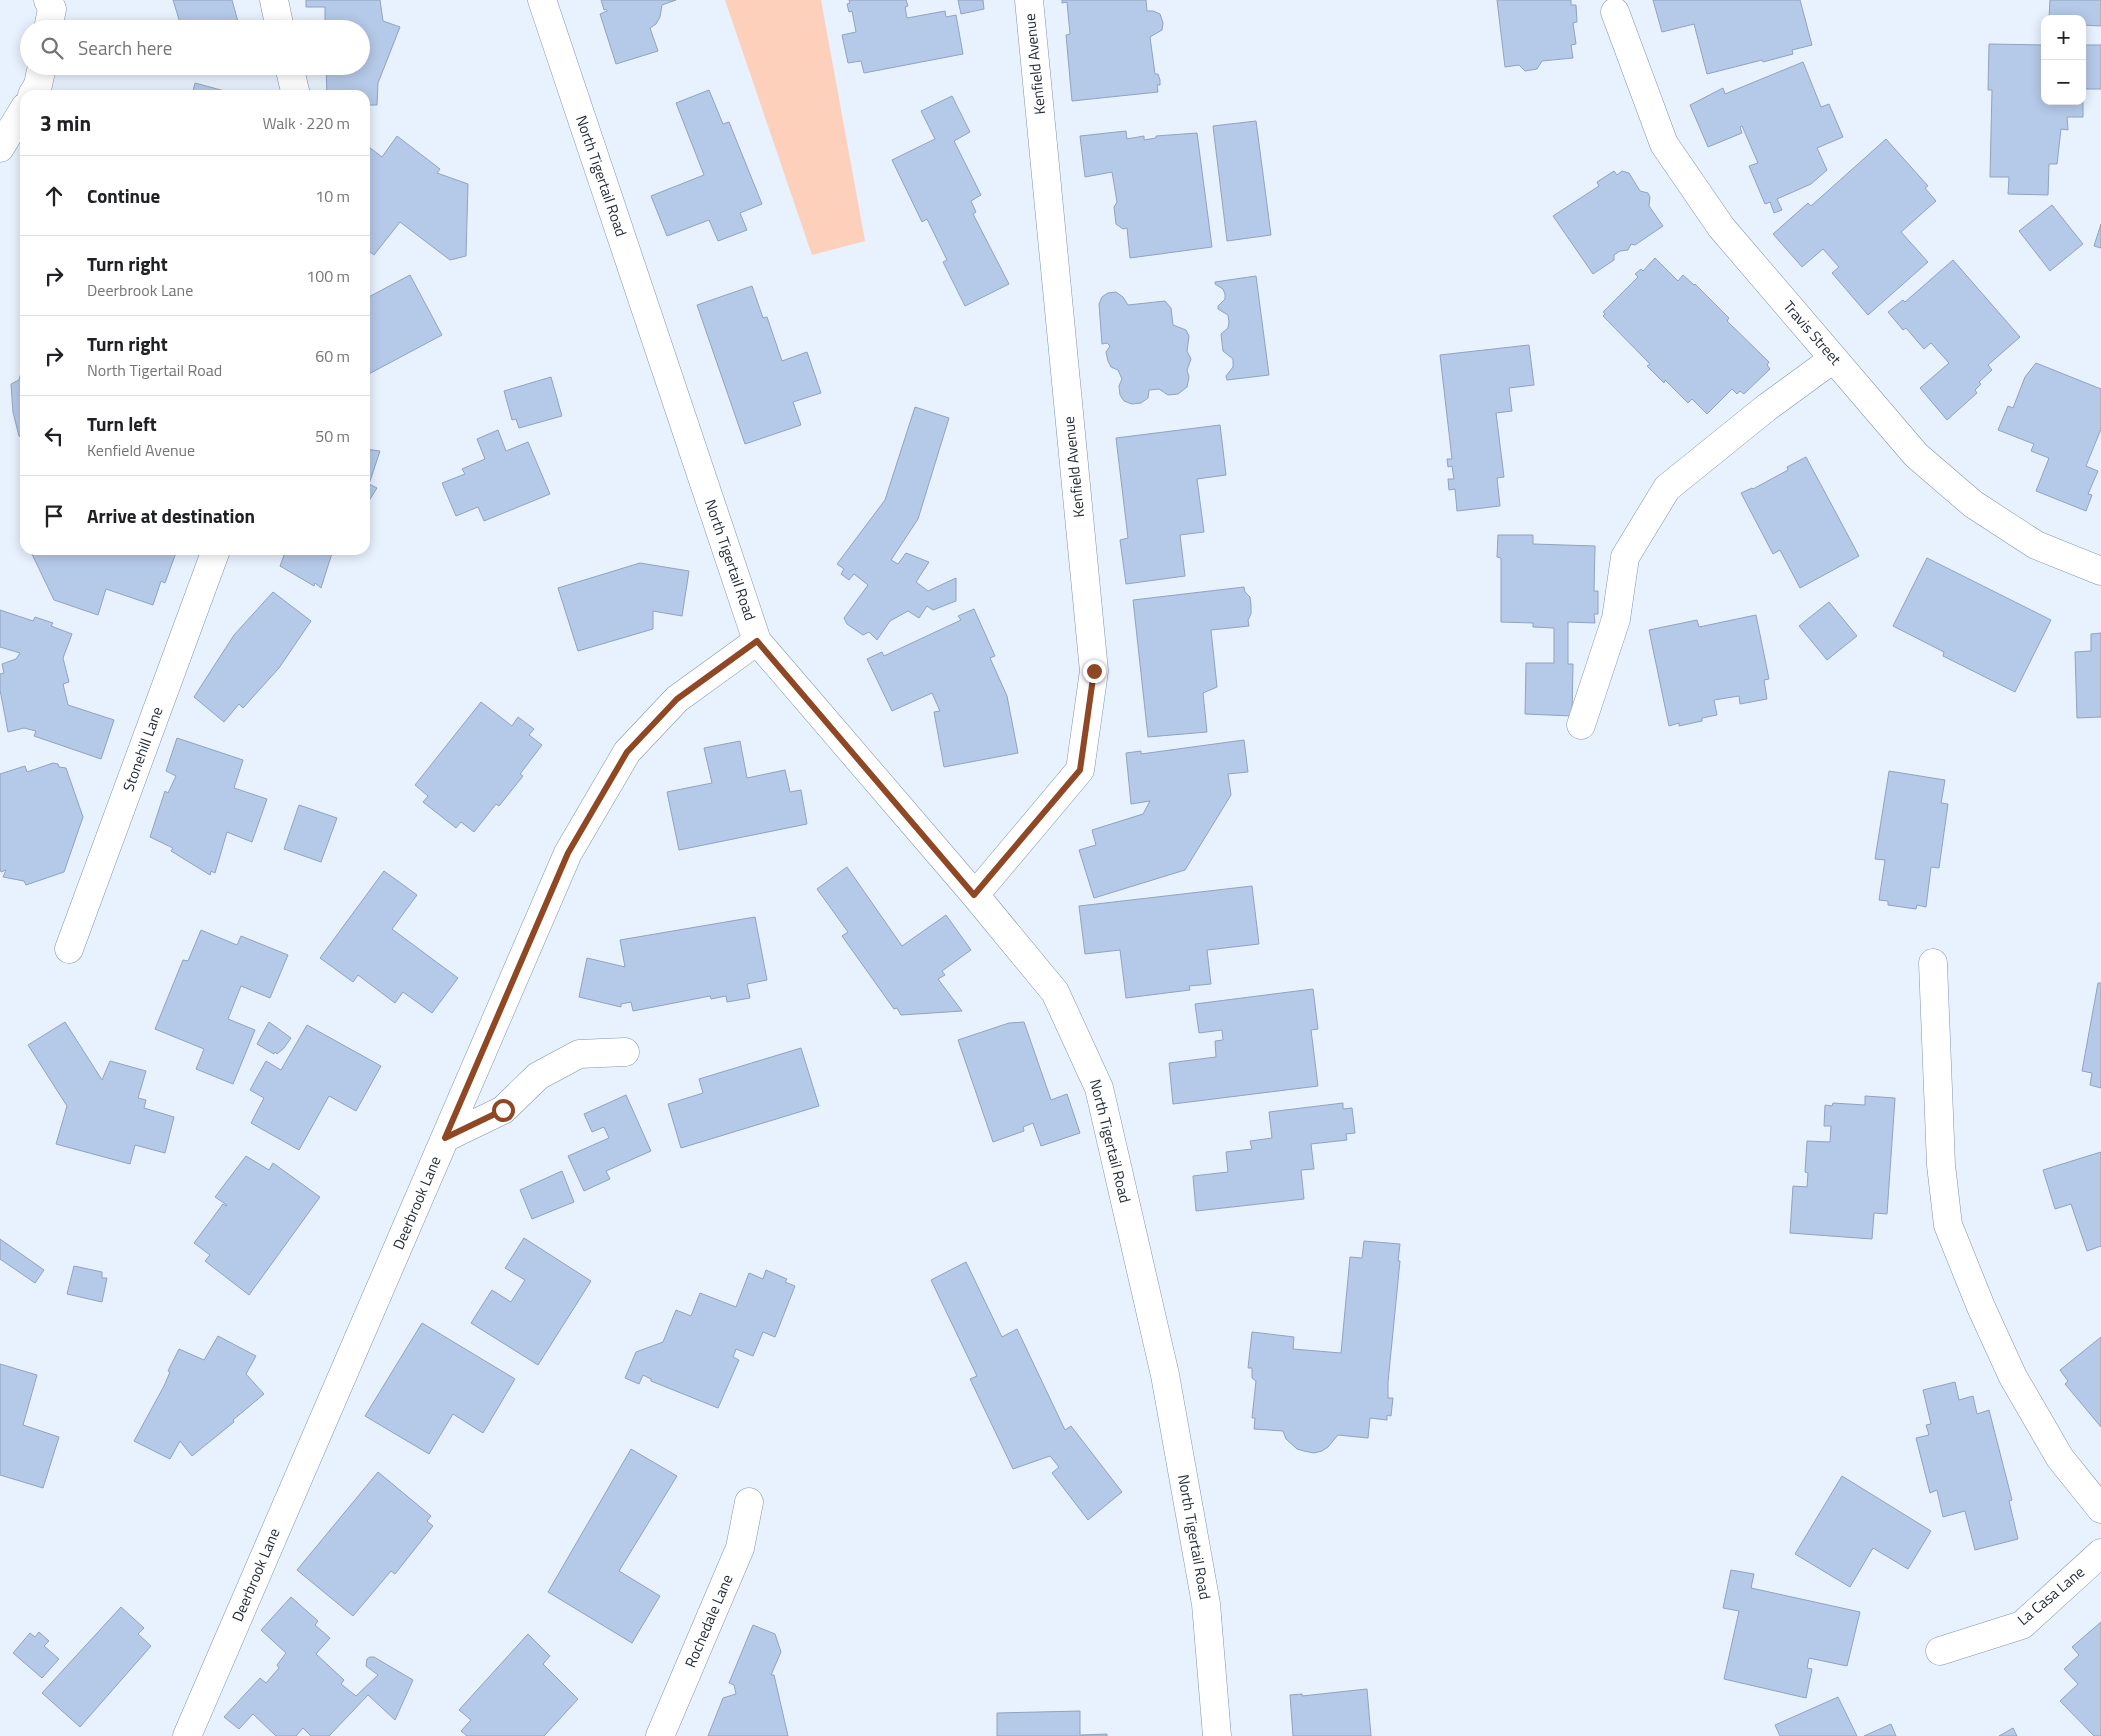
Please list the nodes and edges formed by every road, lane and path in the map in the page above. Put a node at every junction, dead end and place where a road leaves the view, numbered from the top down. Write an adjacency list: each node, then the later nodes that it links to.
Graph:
1 (48, 0): 6 (street)
2 (274, 0): 7 (street)
3 (542, 0): 17 (street, North Tigertail Road)
4 (1029, 0): 19 (street, Kenfield Avenue)
5 (1615, 12): 14 (street, Travis Street)
6 (50, 20)
7 (278, 20)
8 (40, 75): 10 (street)
9 (291, 75): 11 (street)
10 (35, 90)
11 (295, 90)
12 (20, 115): 13 (street)
13 (0, 148)
14 (1834, 359): 16 (street, Travis Street); 18 (street)
15 (214, 555): 20 (street, Stonehill Lane)
16 (2101, 571)
17 (757, 641): 19 (street, North Tigertail Road); 23 (street, Deerbrook Lane)
18 (1580, 725)
19 (974, 895): 30 (street, North Tigertail Road)
20 (70, 949)
21 (1933, 963): 25 (street)
22 (625, 1052): 23 (street)
23 (445, 1138): 28 (street, Deerbrook Lane)
24 (749, 1502): 29 (street, Rochedale Lane)
25 (2101, 1509)
26 (2101, 1553): 27 (street, La Casa Lane)
27 (1940, 1651)
28 (187, 1736)
29 (660, 1736)
30 (1216, 1736)

